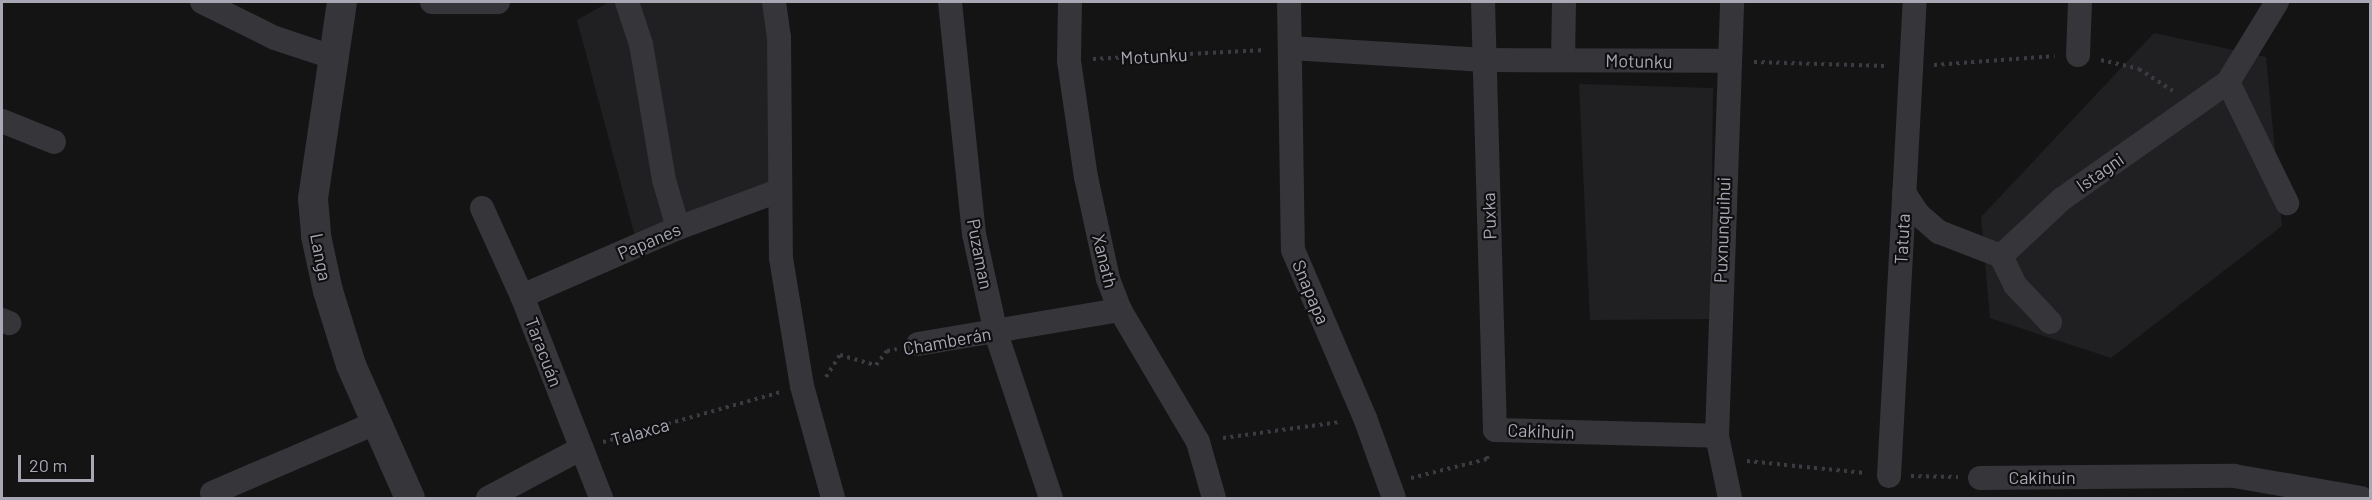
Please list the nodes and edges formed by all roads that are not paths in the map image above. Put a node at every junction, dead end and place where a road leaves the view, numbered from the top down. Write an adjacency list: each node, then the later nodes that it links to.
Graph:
1 (202, 2): 18 (street)
2 (342, 2): 18 (street, Langa)
3 (432, 2): 4 (street)
4 (498, 2)
5 (627, 2): 29 (street)
6 (774, 2): 25 (street)
7 (950, 2): 34 (street, Puzaman)
8 (1070, 2): 32 (street, Xanath)
9 (1289, 2): 16 (street, Snapapa)
10 (1483, 2): 19 (street, Puxka)
11 (1564, 2): 20 (street)
12 (1732, 2): 21 (street, Puxnunquihui)
13 (1916, 2): 26 (street, Tatuta)
14 (2080, 2): 17 (street)
15 (2277, 2): 22 (street, Istagni)
16 (1290, 48): 19 (street, Motunku); 42 (street, Snapapa)
17 (2078, 55)
18 (335, 58): 36 (street, Langa)
19 (1485, 60): 20 (street, Motunku); 37 (street, Puxka)
20 (1563, 60): 21 (street, Motunku)
21 (1727, 61): 38 (street, Puxnunquihui)
22 (2228, 82): 27 (street); 30 (street, Istagni)
23 (2, 121): 24 (street)
24 (54, 142)
25 (778, 191): 29 (street, Papanes); 47 (street)
26 (1904, 193): 30 (street); 40 (street, Tatuta)
27 (2287, 203)
28 (482, 208): 31 (street, Taracuán)
29 (678, 228): 31 (street, Papanes)
30 (2001, 256): 33 (street)
31 (522, 296): 39 (street, Taracuán)
32 (1120, 310): 34 (street, Chamberán); 49 (street, Xanath)
33 (2050, 322)
34 (996, 333): 35 (street, Chamberán); 48 (street, Puzaman)
35 (918, 344)
36 (378, 422): 43 (street); 44 (street, Langa)
37 (1495, 430): 38 (street, Cakihuin)
38 (1719, 447): 50 (street, Puxnunquihui)
39 (582, 448): 45 (street); 46 (street, Taracuán)
40 (1889, 476)
41 (1980, 477): 51 (street, Cakihuin)
42 (1392, 491)
43 (212, 493)
44 (410, 498)
45 (488, 498)
46 (601, 498)
47 (833, 498)
48 (1051, 498)
49 (1214, 498)
50 (1730, 498)
51 (2361, 498)

